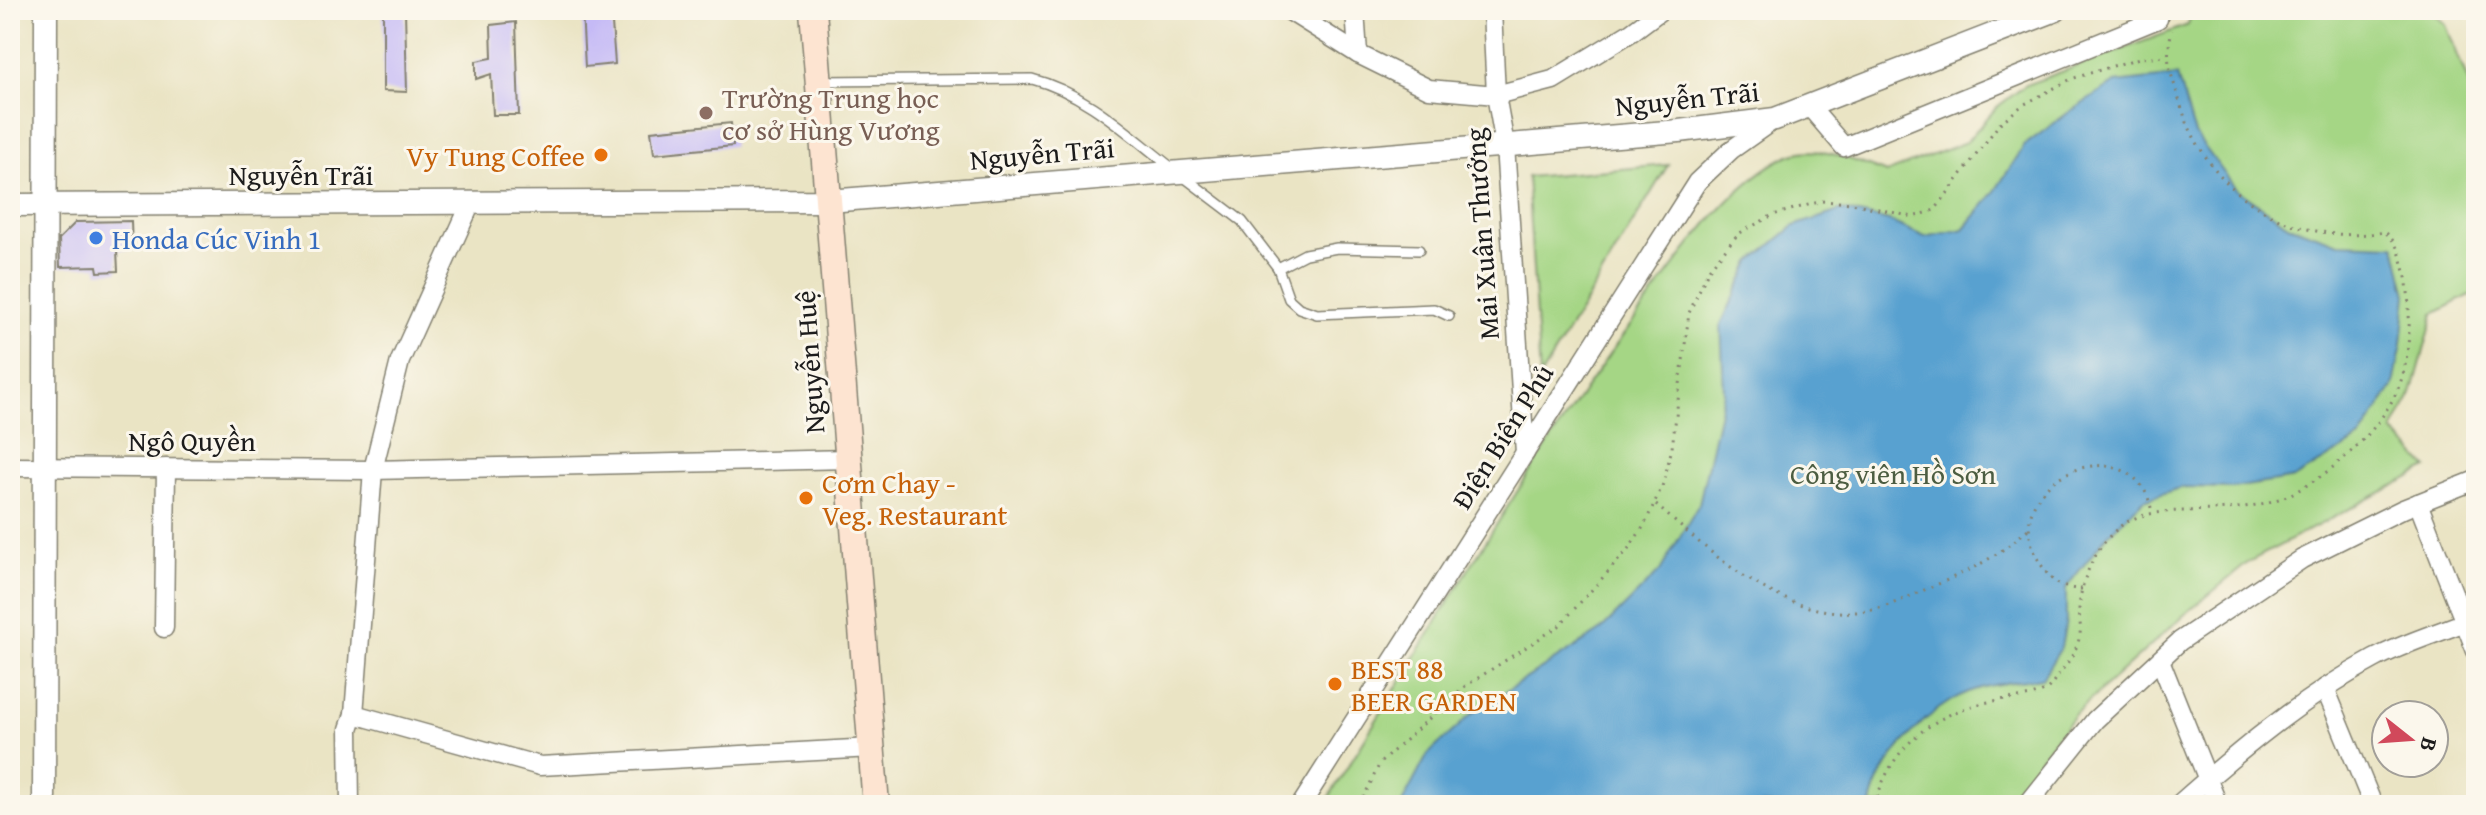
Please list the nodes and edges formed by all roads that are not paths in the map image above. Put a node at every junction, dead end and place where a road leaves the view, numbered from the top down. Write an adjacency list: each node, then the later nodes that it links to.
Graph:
1 (46, 10): 19 (street)
2 (813, 10): 10 (main road, Nguyễn Huệ)
3 (1288, 10): 9 (street)
4 (1355, 10): 9 (street)
5 (1492, 10): 11 (street, Mai Xuân Thưởng)
6 (1661, 10): 11 (street)
7 (2056, 10): 12 (street, Nguyễn Trãi)
8 (2158, 19): 12 (street)
9 (1358, 54): 11 (street)
10 (819, 81): 15 (lane); 16 (main road, Nguyễn Huệ)
11 (1496, 95): 14 (street, Mai Xuân Thưởng)
12 (1809, 106): 13 (street, Nguyễn Trãi)
13 (1775, 119): 14 (street, Nguyễn Trãi); 23 (street, Điện Biên Phủ)
14 (1505, 145): 15 (street, Nguyễn Trãi); 23 (street, Mai Xuân Thưởng)
15 (1178, 172): 16 (street, Nguyễn Trãi); 21 (lane)
16 (829, 201): 17 (street, Nguyễn Trãi); 24 (main road, Nguyễn Huệ)
17 (471, 203): 19 (street, Nguyễn Trãi); 28 (street)
18 (10, 205): 19 (street, Nguyễn Trãi)
19 (46, 206): 26 (street)
20 (1419, 250): 21 (lane)
21 (1278, 268): 22 (lane)
22 (1449, 316)
23 (1525, 453): 42 (street, Điện Biên Phủ)
24 (849, 459): 28 (street, Ngô Quyền); 37 (main road, Nguyễn Huệ)
25 (10, 467): 26 (street, Ngô Quyền)
26 (45, 467): 27 (street, Ngô Quyền); 39 (street)
27 (166, 468): 28 (street, Ngô Quyền); 32 (street)
28 (373, 470): 36 (street)
29 (2476, 480): 30 (street)
30 (2418, 503): 31 (street); 34 (street)
31 (2465, 622): 33 (street); 35 (street)
32 (164, 628)
33 (2476, 651)
34 (2160, 660): 38 (street); 43 (street)
35 (2325, 688): 38 (street); 46 (street)
36 (354, 714): 37 (street); 40 (street)
37 (872, 748): 41 (main road, Nguyễn Huệ)
38 (2208, 778): 44 (street); 45 (street)
39 (44, 805)
40 (350, 805)
41 (876, 805)
42 (1301, 805)
43 (2027, 805)
44 (2178, 805)
45 (2218, 805)
46 (2373, 805)

